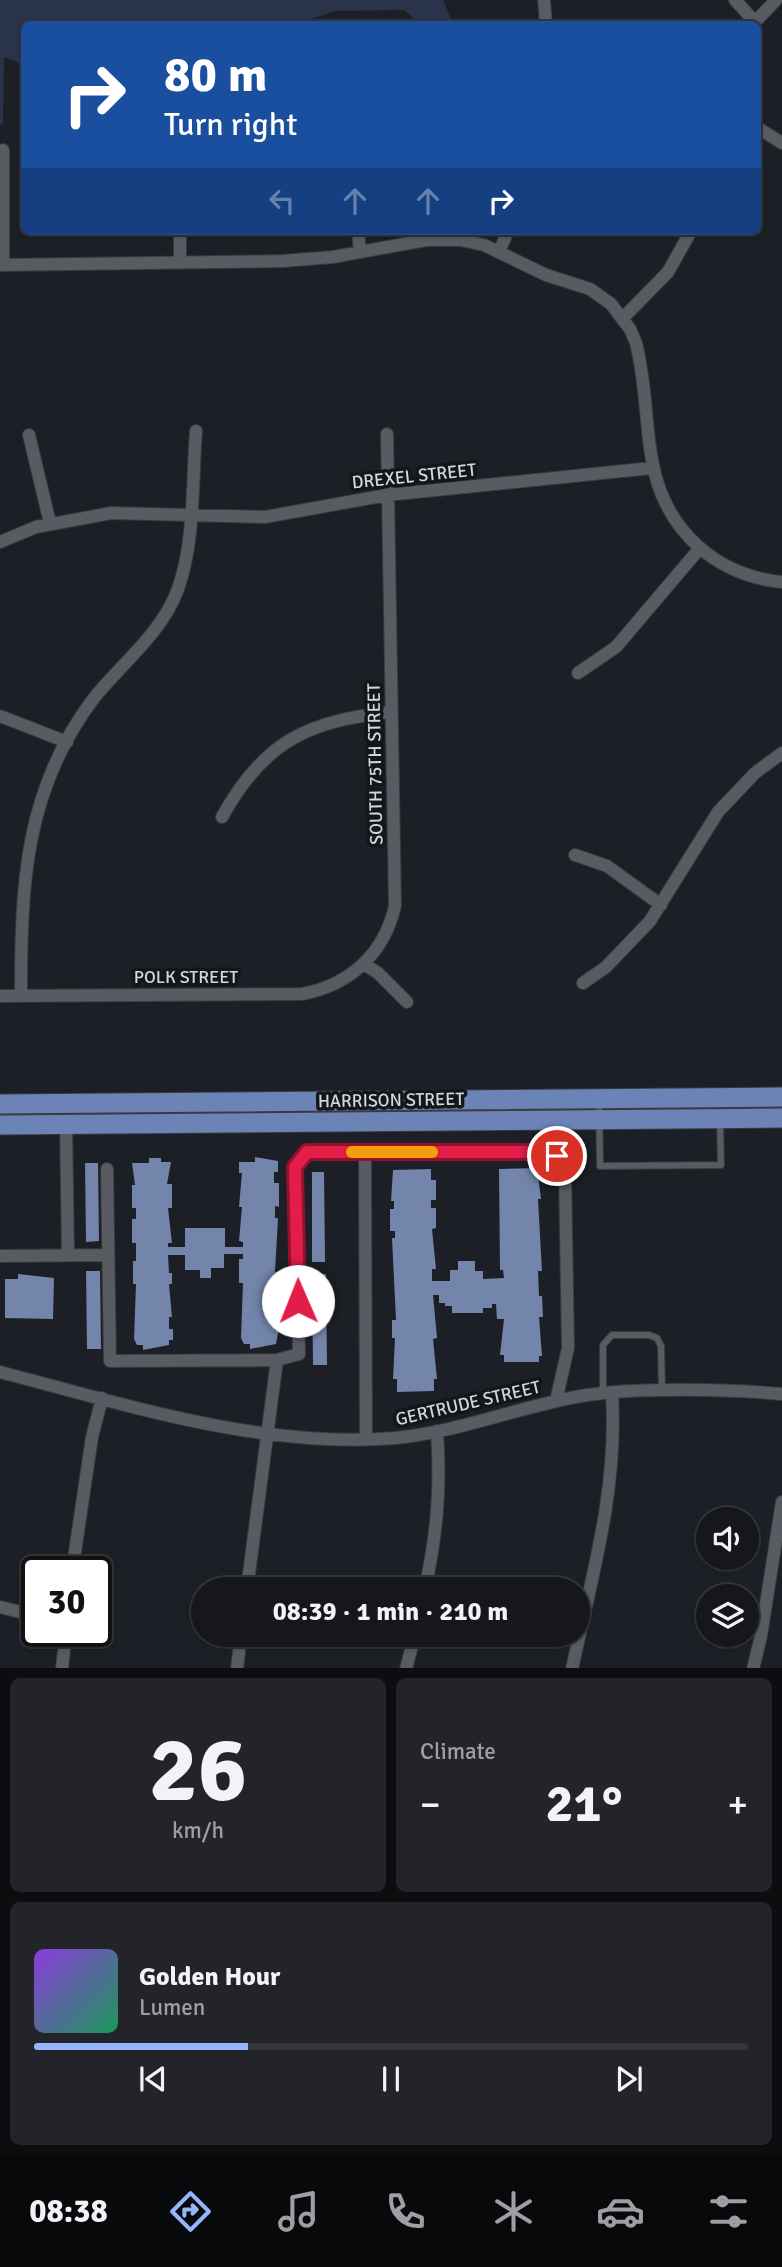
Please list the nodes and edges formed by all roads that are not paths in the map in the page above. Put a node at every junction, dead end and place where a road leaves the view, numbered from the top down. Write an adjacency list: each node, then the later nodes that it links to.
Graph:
1 (544, 0): 4 (street)
2 (735, 0): 5 (street)
3 (776, 0): 6 (street)
4 (546, 21)
5 (752, 21)
6 (756, 21)
7 (761, 130): 8 (street)
8 (782, 143)
9 (3, 150): 17 (street)
10 (180, 235): 16 (street)
11 (358, 235): 14 (street)
12 (506, 235): 15 (street)
13 (689, 235): 18 (street)
14 (360, 252): 15 (street); 16 (street)
15 (499, 252): 18 (street)
16 (180, 262): 17 (street)
17 (2, 265)
18 (622, 319): 22 (street)
19 (196, 431): 24 (street)
20 (387, 434): 23 (street, SOUTH 75TH STREET)
21 (29, 435): 25 (street)
22 (652, 468): 23 (street, DREXEL STREET); 27 (street)
23 (387, 495): 24 (street, DREXEL STREET); 30 (street, SOUTH 75TH STREET)
24 (190, 515): 25 (street, DREXEL STREET); 32 (street)
25 (50, 523): 26 (street, DREXEL STREET)
26 (0, 542)
27 (700, 548): 28 (street); 29 (street)
28 (782, 582)
29 (578, 673)
30 (391, 712): 34 (street); 37 (street, SOUTH 75TH STREET)
31 (0, 716): 32 (street)
32 (67, 742): 40 (street)
33 (782, 753): 36 (street)
34 (222, 817)
35 (575, 855): 36 (street)
36 (661, 905): 38 (street)
37 (363, 964): 40 (street, POLK STREET); 41 (street)
38 (583, 983)
39 (0, 996): 40 (street, POLK STREET)
40 (21, 996)
41 (407, 1002)
42 (782, 1097): 43 (main road, HARRISON STREET)
43 (599, 1098): 44 (main road, HARRISON STREET); 47 (lane)
44 (0, 1104)
45 (782, 1118): 46 (main road, HARRISON STREET)
46 (720, 1119): 47 (main road, HARRISON STREET); 47 (lane)
47 (599, 1120): 48 (main road, HARRISON STREET)
48 (66, 1124): 49 (main road, HARRISON STREET); 52 (street)
49 (0, 1125)
50 (365, 1152): 55 (street); 61 (street); 64 (street)
51 (107, 1169): 53 (street)
52 (68, 1255): 53 (street); 54 (street)
53 (108, 1255): 55 (street)
54 (0, 1256)
55 (277, 1360): 63 (street)
56 (0, 1372): 60 (street, GERTRUDE STREET)
57 (662, 1392): 58 (street, GERTRUDE STREET); 58 (lane); 59 (street, GERTRUDE STREET)
58 (607, 1394): 61 (street, GERTRUDE STREET); 78 (street)
59 (782, 1394)
60 (102, 1398): 63 (street, GERTRUDE STREET); 67 (street)
61 (556, 1401): 62 (street, GERTRUDE STREET)
62 (437, 1431): 64 (street, GERTRUDE STREET); 69 (street)
63 (267, 1433): 64 (street, GERTRUDE STREET); 68 (street)
64 (366, 1438)
65 (782, 1502): 66 (street)
66 (780, 1527): 79 (street)
67 (74, 1556)
68 (249, 1577)
69 (428, 1577)
70 (0, 1607): 71 (street)
71 (21, 1612)
72 (64, 1647): 75 (street)
73 (239, 1647): 76 (street)
74 (412, 1647): 77 (street)
75 (62, 1668)
76 (237, 1668)
77 (406, 1668)
78 (572, 1668)
79 (753, 1668)

